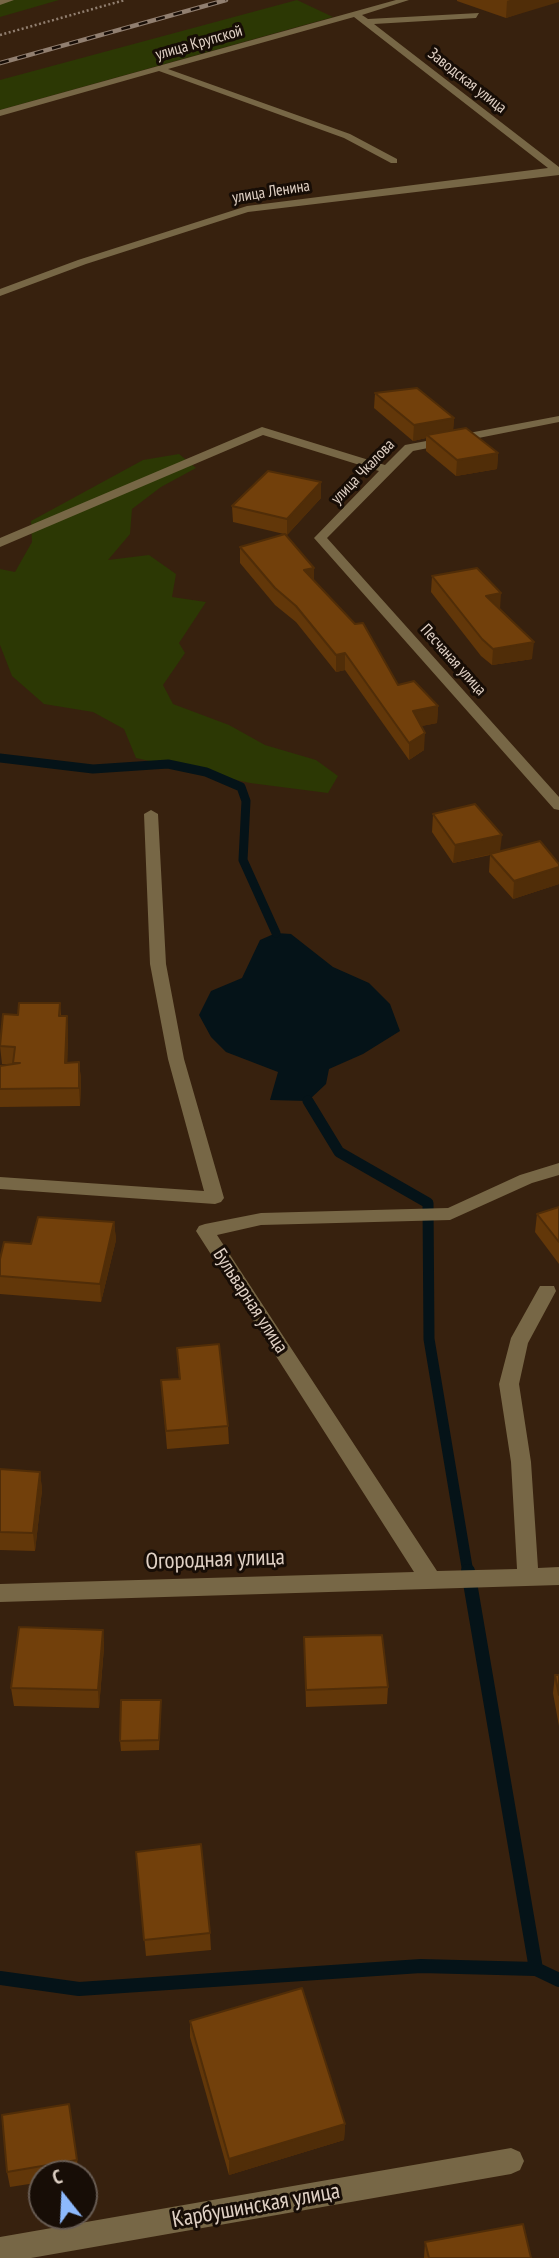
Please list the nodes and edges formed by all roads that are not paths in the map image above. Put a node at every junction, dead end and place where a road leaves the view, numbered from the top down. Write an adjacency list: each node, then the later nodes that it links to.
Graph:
1 (10, 0): 3 (street)
2 (405, 0): 4 (street, улица Крупской)
3 (0, 3)
4 (356, 14): 6 (street, Заводская улица); 7 (street, улица Крупской)
5 (476, 15): 6 (street)
6 (367, 22): 10 (street, Заводская улица)
7 (160, 69): 8 (street, улица Крупской); 9 (street)
8 (0, 113)
9 (394, 161)
10 (558, 171): 11 (street, улица Ленина)
11 (0, 293)
12 (559, 419): 13 (street, улица Чкалова)
13 (387, 470): 14 (street, улица Чкалова); 15 (street)
14 (320, 538): 16 (street, Песчаная улица)
15 (0, 543)
16 (559, 806)
17 (152, 814): 20 (street)
18 (559, 1169): 21 (street)
19 (0, 1183): 20 (street)
20 (215, 1198): 21 (street, Бульварная улица)
21 (205, 1231): 25 (street, Бульварная улица)
22 (547, 1291): 24 (street)
23 (559, 1576): 24 (street, Огородная улица)
24 (528, 1577): 25 (street, Огородная улица)
25 (431, 1580): 26 (street, Огородная улица)
26 (0, 1593)
27 (511, 2161): 28 (street, Карбушинская улица)
28 (0, 2250)

